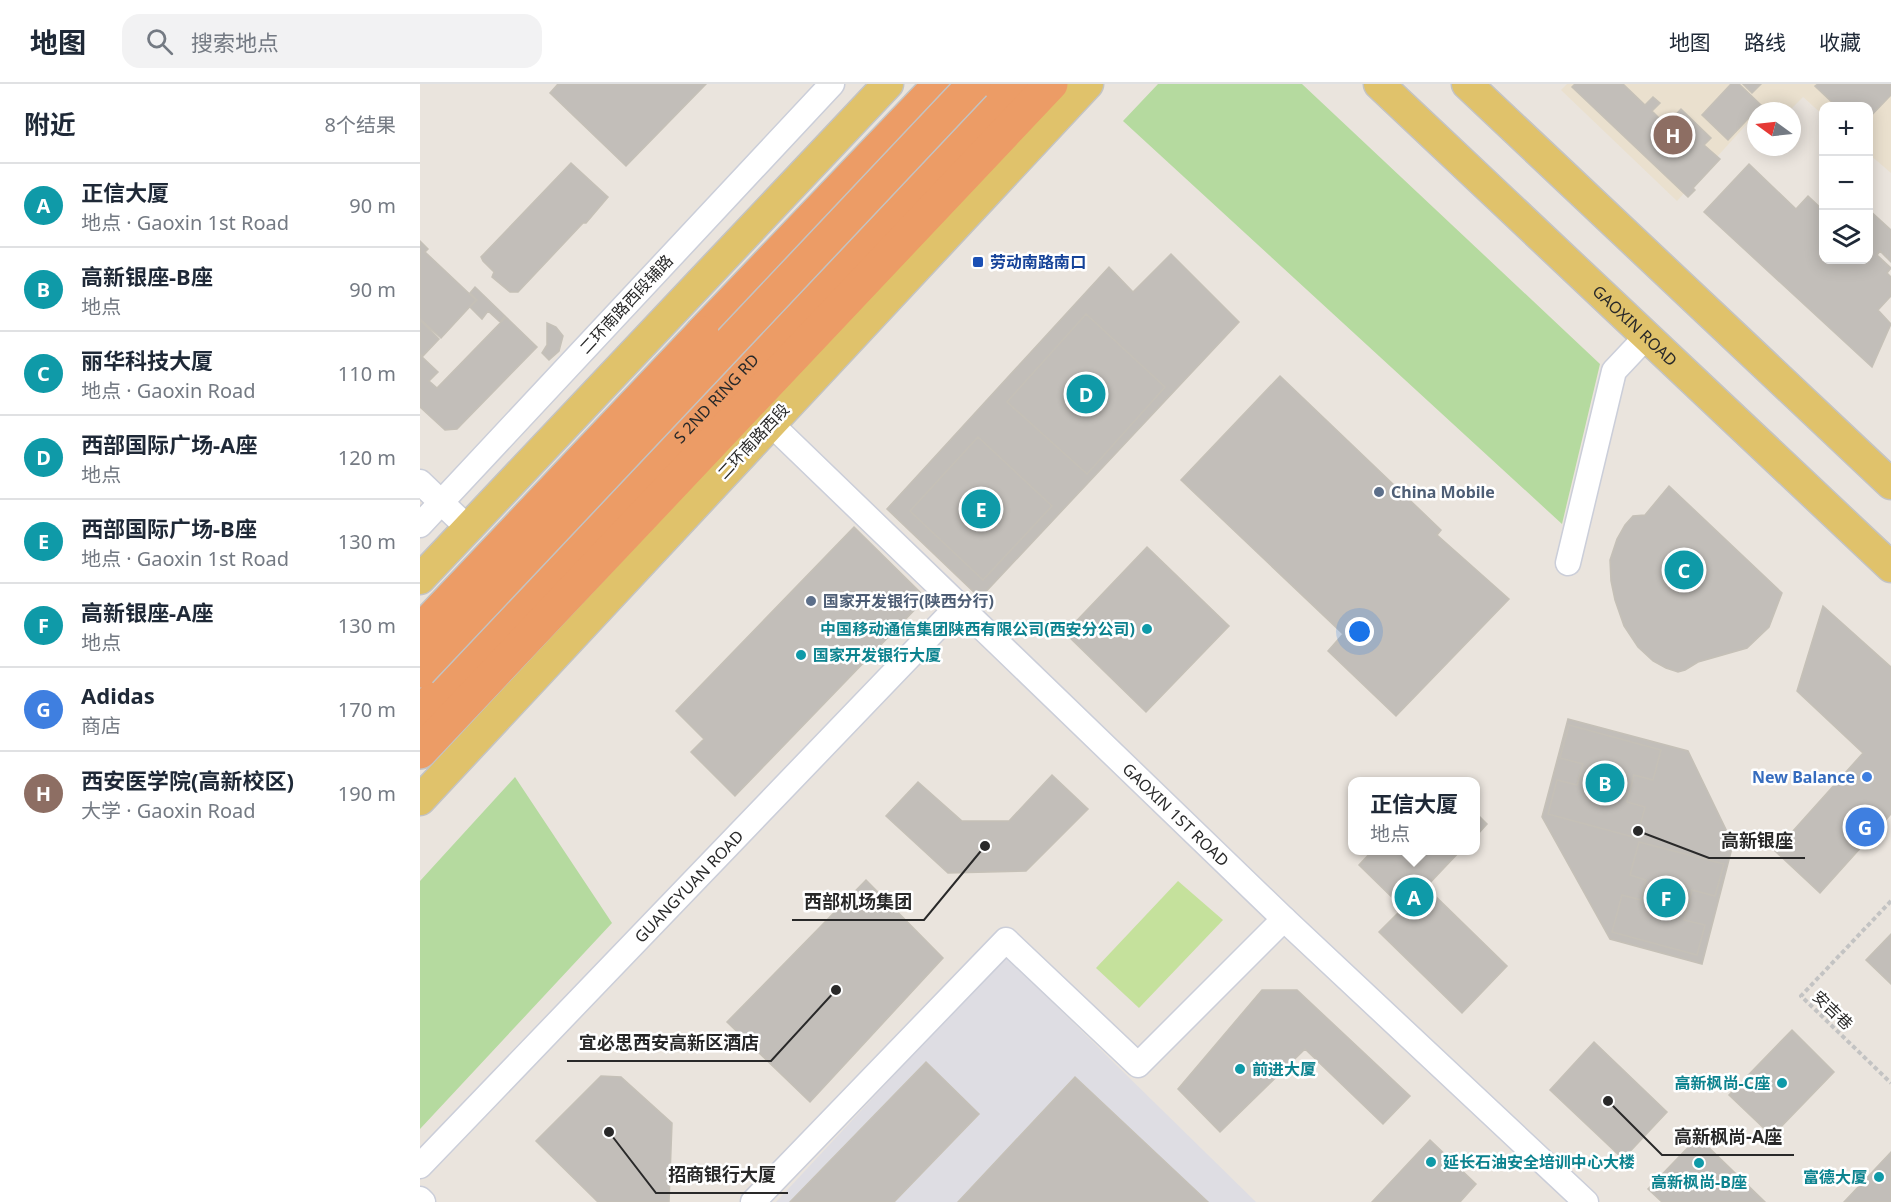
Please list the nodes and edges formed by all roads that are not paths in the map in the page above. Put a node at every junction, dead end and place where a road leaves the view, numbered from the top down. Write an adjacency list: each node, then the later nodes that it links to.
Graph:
1 (823, 84): 11 (street)
2 (832, 84): 11 (street, 二环南路西段辅路)
3 (888, 84): 18 (main road)
4 (940, 84): 23 (highway, bridge)
5 (974, 84): 24 (highway, S 2ND RING RD, bridge)
6 (1012, 84): 25 (highway, S 2ND RING RD)
7 (1051, 84): 26 (highway)
8 (1088, 84): 13 (main road, 二环南路西段)
9 (1379, 84): 12 (main road, GAOXIN ROAD)
10 (1467, 84): 15 (main road)
11 (811, 107): 16 (street, 二环南路西段辅路)
12 (1646, 337): 19 (street); 20 (main road, GAOXIN ROAD)
13 (770, 423): 22 (street, GAOXIN 1ST ROAD); 27 (main road, 二环南路西段)
14 (420, 482): 16 (street)
15 (1891, 484)
16 (442, 502): 17 (street, 二环南路西段辅路); 18 (street)
17 (420, 525)
18 (468, 529): 21 (main road)
19 (1568, 563)
20 (1891, 567)
21 (420, 579)
22 (958, 605): 28 (street, GAOXIN 1ST ROAD); 29 (street, GUANGYUAN ROAD)
23 (420, 631)
24 (420, 671)
25 (420, 713)
26 (420, 752)
27 (420, 800)
28 (1284, 919): 30 (street, GAOXIN 1ST ROAD); 31 (street)
29 (420, 1166)
30 (1573, 1198)
31 (753, 1202)

